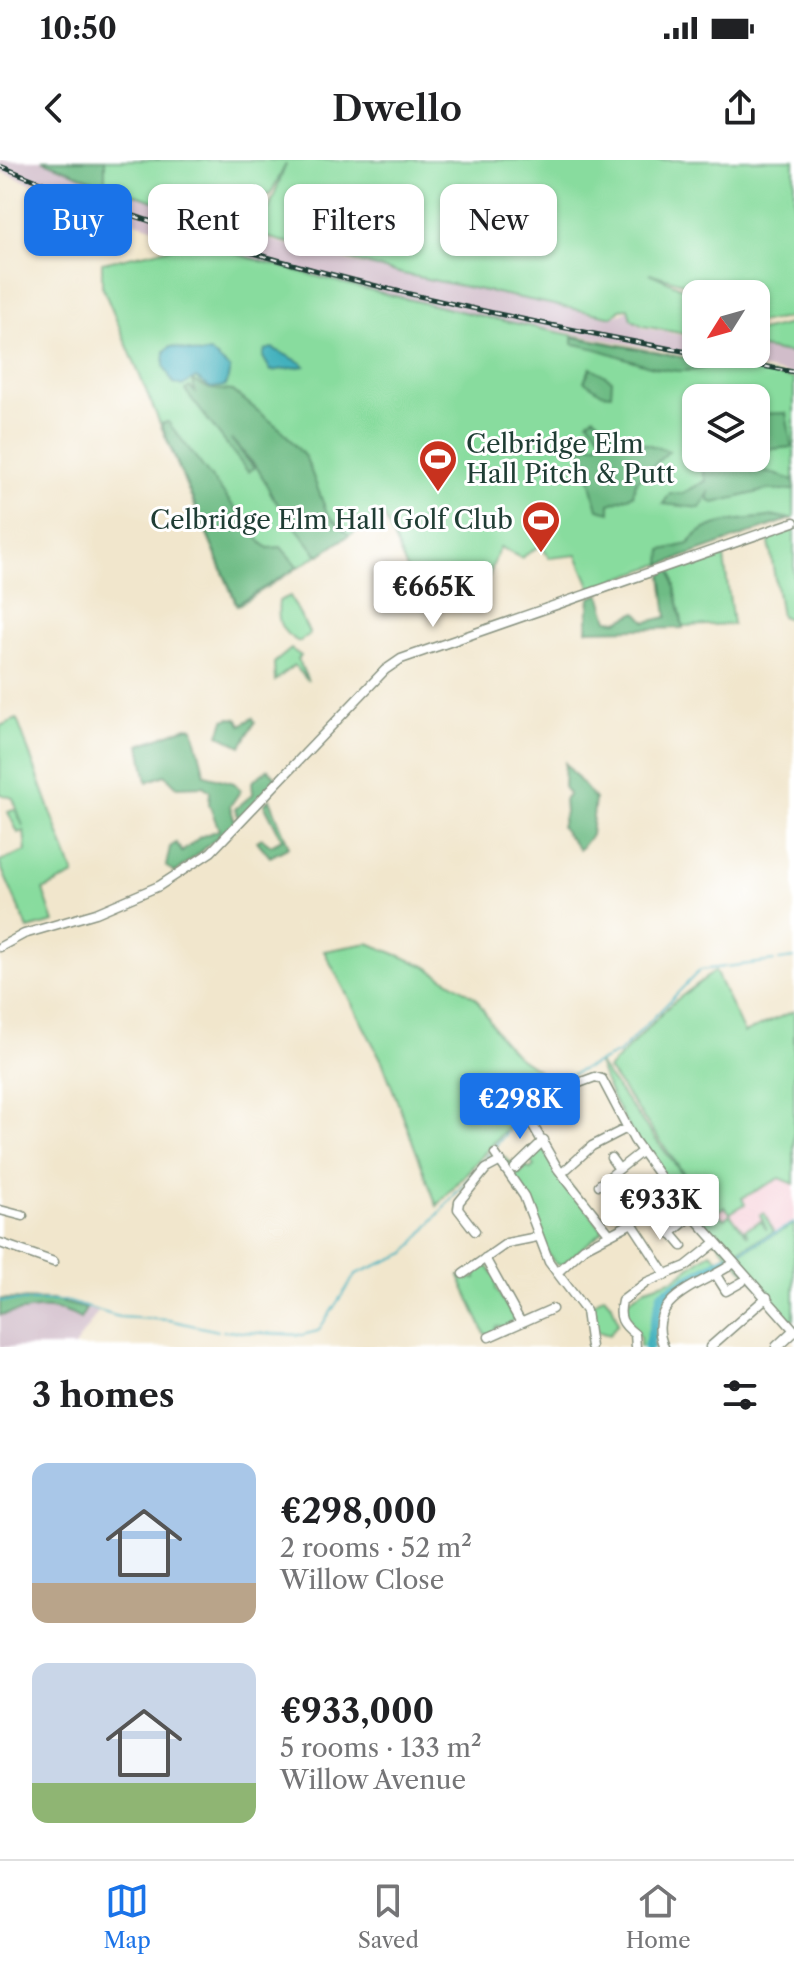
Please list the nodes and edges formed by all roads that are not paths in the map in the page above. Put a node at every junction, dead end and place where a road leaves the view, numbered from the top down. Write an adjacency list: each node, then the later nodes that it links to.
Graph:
1 (794, 522): 2 (street)
2 (0, 947)
3 (627, 1128): 4 (street); 5 (street); 11 (street)
4 (544, 1140): 7 (street); 11 (street)
5 (641, 1152): 10 (street); 13 (street)
6 (611, 1158): 10 (street)
7 (524, 1160): 8 (street); 9 (street)
8 (532, 1167)
9 (515, 1168)
10 (619, 1169): 12 (street)
11 (562, 1173): 20 (street)
12 (599, 1185)
13 (669, 1189): 16 (street); 18 (street)
14 (0, 1210): 15 (street)
15 (23, 1216)
16 (692, 1216): 21 (street); 24 (street)
17 (660, 1220): 21 (street)
18 (632, 1223): 20 (street); 31 (street)
19 (475, 1231): 22 (street)
20 (608, 1232): 29 (street)
21 (671, 1233): 25 (street)
22 (537, 1237): 26 (street); 29 (street)
23 (0, 1243): 27 (street)
24 (715, 1243): 28 (street); 31 (street)
25 (682, 1246)
26 (485, 1258): 30 (street); 36 (street)
27 (54, 1262)
28 (734, 1263): 32 (street); 34 (street)
29 (557, 1273): 39 (street)
30 (470, 1275)
31 (666, 1275): 40 (street)
32 (716, 1275): 33 (street); 41 (street)
33 (742, 1282)
34 (767, 1297): 37 (street); 42 (street)
35 (552, 1309): 36 (street)
36 (520, 1321): 38 (street)
37 (794, 1330): 43 (main road)
38 (489, 1337)
39 (591, 1347)
40 (636, 1347)
41 (664, 1347)
42 (710, 1347)
43 (777, 1347)

